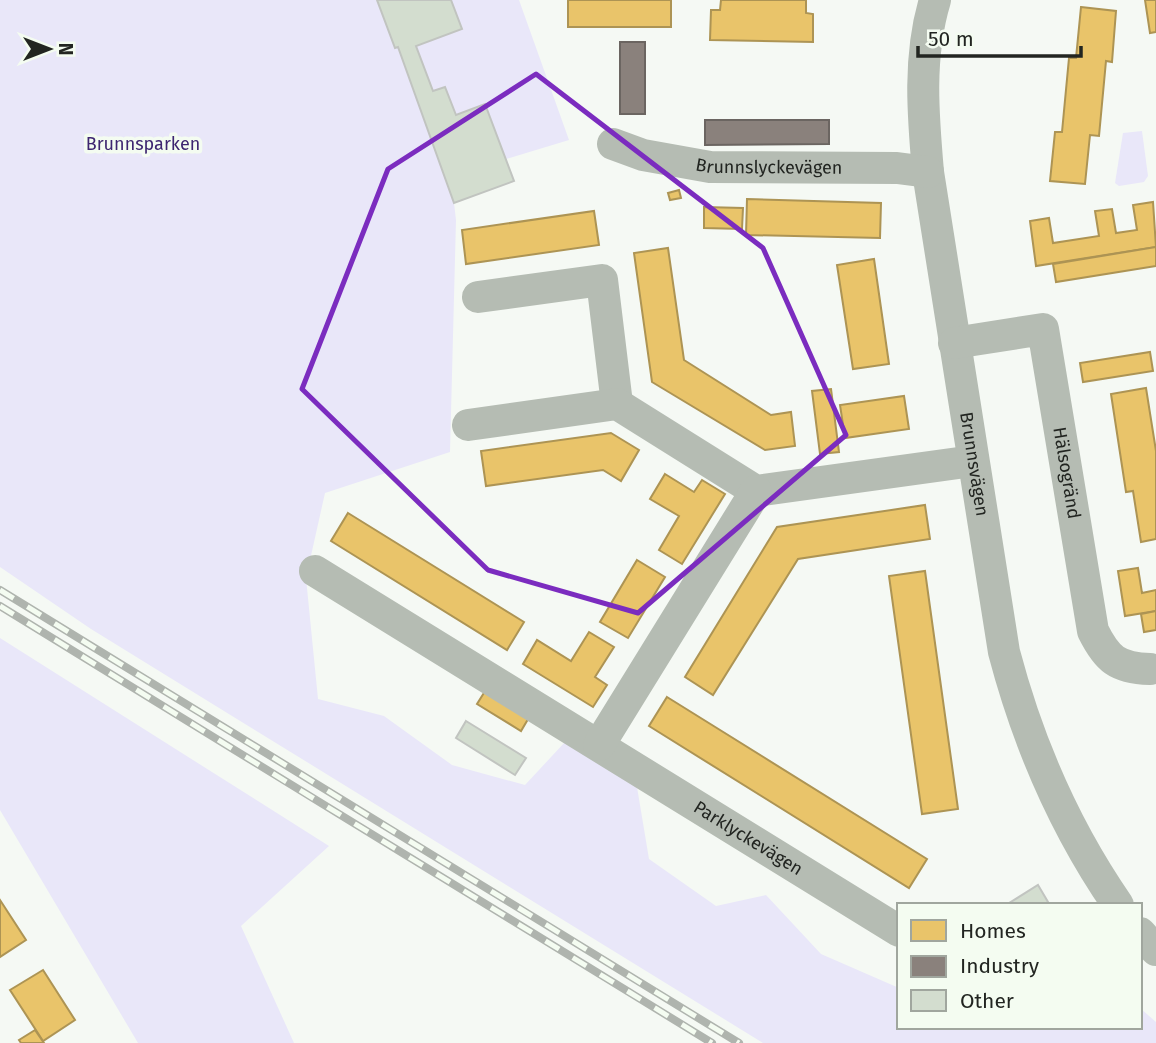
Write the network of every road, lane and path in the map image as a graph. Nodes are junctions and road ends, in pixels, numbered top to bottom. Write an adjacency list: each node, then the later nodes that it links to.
1 (934, 0): 3 (street, Brunnsvägen)
2 (613, 144): 3 (street, Brunnslyckevägen)
3 (928, 172): 5 (street, Brunnsvägen)
4 (478, 297): 6 (street)
5 (954, 343): 8 (street, Brunnsvägen); 11 (street, Hälsogränd)
6 (617, 404): 7 (street); 9 (street)
7 (468, 425)
8 (973, 461): 9 (street); 13 (street, Brunnsvägen)
9 (756, 491): 12 (street)
10 (315, 570): 12 (street, Parklyckevägen)
11 (1150, 669)
12 (599, 745): 14 (street, Parklyckevägen)
13 (1117, 903)
14 (897, 930)
15 (1142, 935): 16 (street)
16 (1156, 950)

